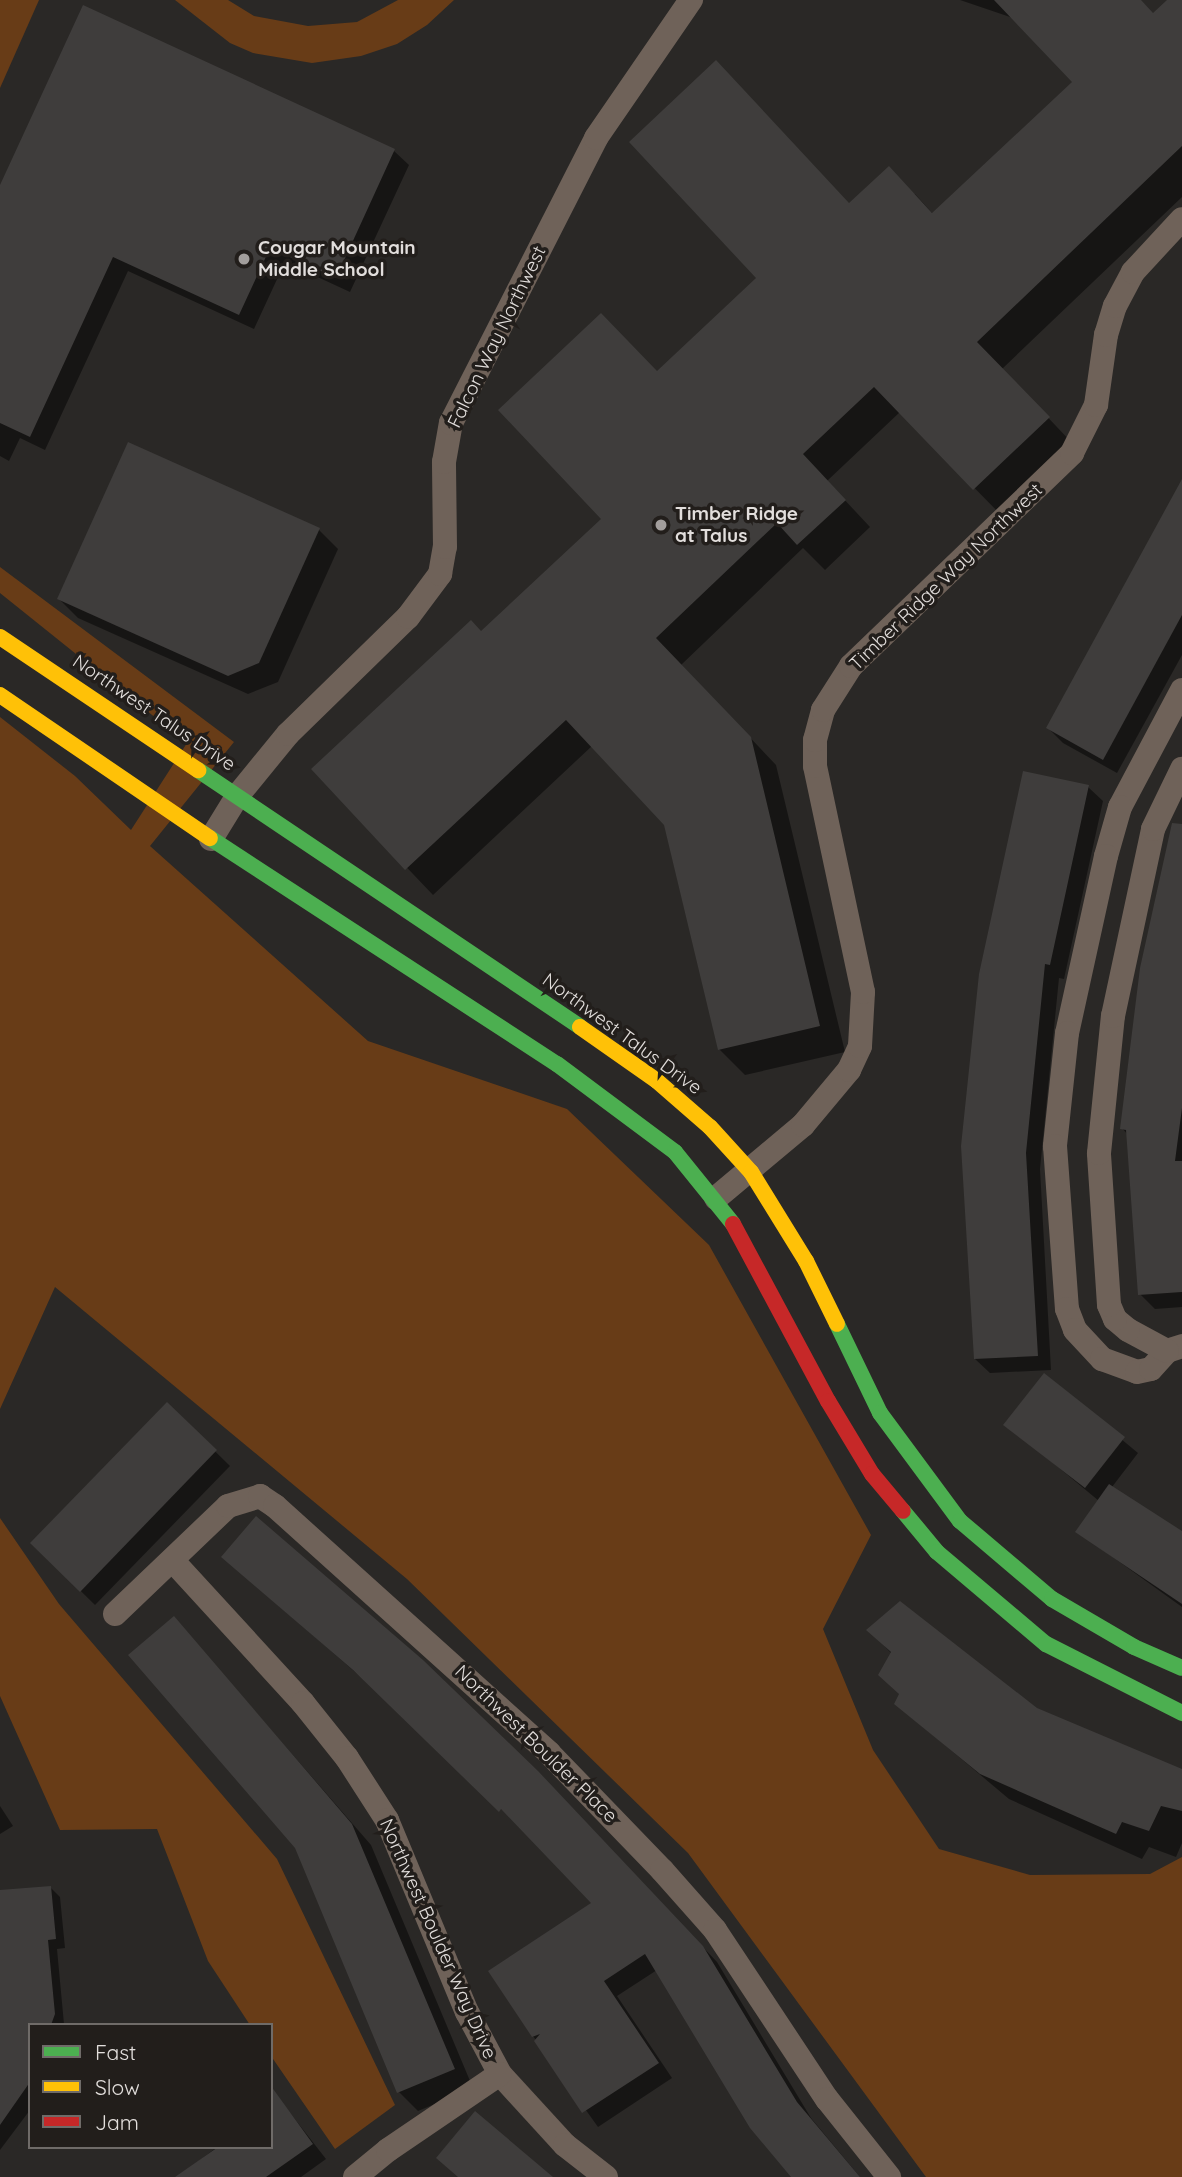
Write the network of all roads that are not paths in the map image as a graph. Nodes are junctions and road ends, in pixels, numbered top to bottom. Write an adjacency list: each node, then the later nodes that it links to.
1 (691, 0): 7 (street, Falcon Way Northwest)
2 (1182, 219): 9 (street, Timber Ridge Way Northwest)
3 (0, 637): 7 (street, Northwest Talus Drive)
4 (1182, 690): 11 (street)
5 (0, 695): 8 (street)
6 (1182, 769): 11 (street)
7 (238, 795): 8 (street, Falcon Way Northwest); 9 (street, Northwest Talus Drive)
8 (211, 839): 10 (street)
9 (751, 1171): 10 (street, Timber Ridge Way Northwest); 14 (street, Northwest Talus Drive)
10 (716, 1198): 15 (street)
11 (1175, 1349)
12 (173, 1561): 13 (street, Northwest Boulder Place); 16 (street, Northwest Boulder Way Drive); 19 (street, Northwest Boulder Place)
13 (115, 1614)
14 (1182, 1668)
15 (1182, 1713)
16 (500, 2074): 17 (street); 18 (street, Northwest Boulder Way Drive)
17 (355, 2177)
18 (607, 2177)
19 (889, 2177)

